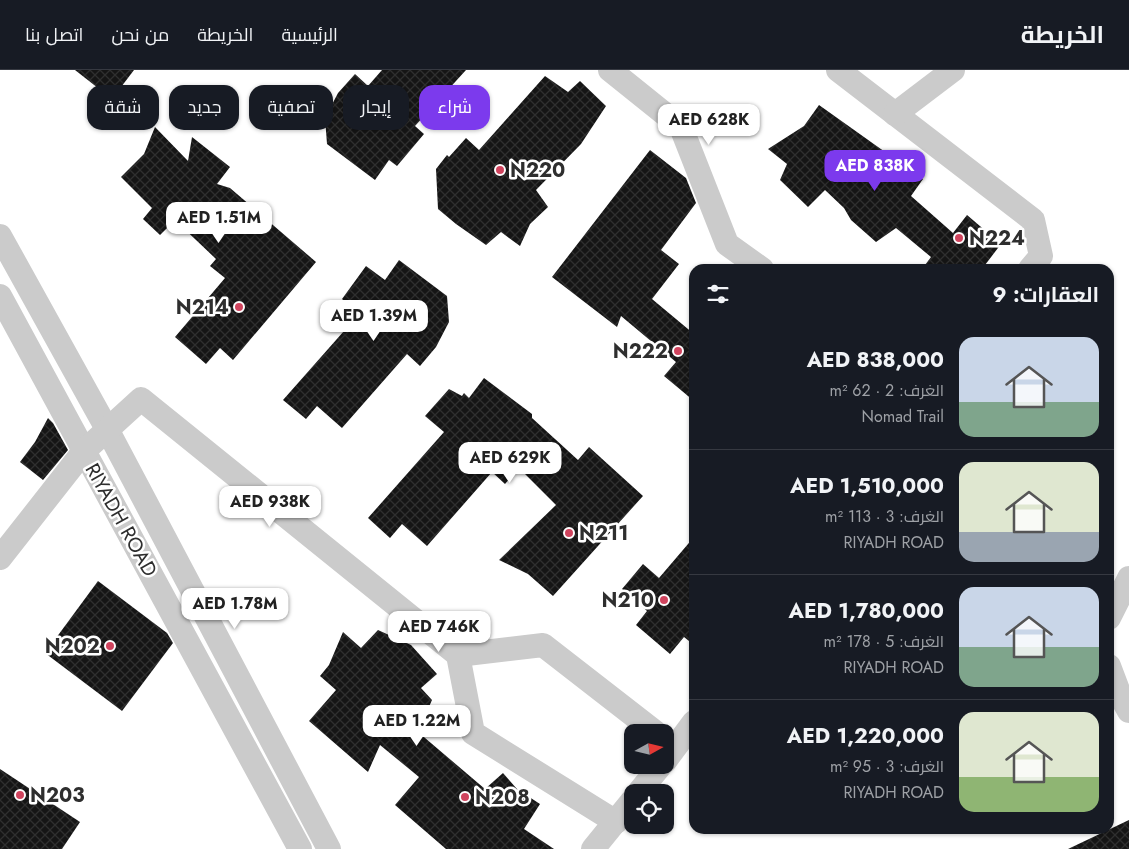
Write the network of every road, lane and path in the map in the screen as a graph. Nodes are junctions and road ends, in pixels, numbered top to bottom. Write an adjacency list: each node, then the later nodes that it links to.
1 (610, 70): 6 (street)
2 (838, 70): 4 (street)
3 (953, 70): 4 (street)
4 (895, 114): 7 (street)
5 (0, 236): 9 (street, RIYADH ROAD)
6 (755, 264)
7 (1034, 264)
8 (0, 296): 10 (street, RIYADH ROAD)
9 (107, 429): 10 (street); 14 (street); 23 (street, RIYADH ROAD)
10 (84, 451): 11 (street); 22 (street, RIYADH ROAD)
11 (0, 558)
12 (1129, 578): 13 (street)
13 (1114, 608)
14 (458, 654): 17 (street); 21 (street)
15 (1114, 679): 16 (street)
16 (1129, 711)
17 (645, 724)
18 (689, 728): 19 (street)
19 (674, 745)
20 (624, 812): 21 (street)
21 (616, 822): 24 (street)
22 (300, 849)
23 (329, 849)
24 (593, 849)

